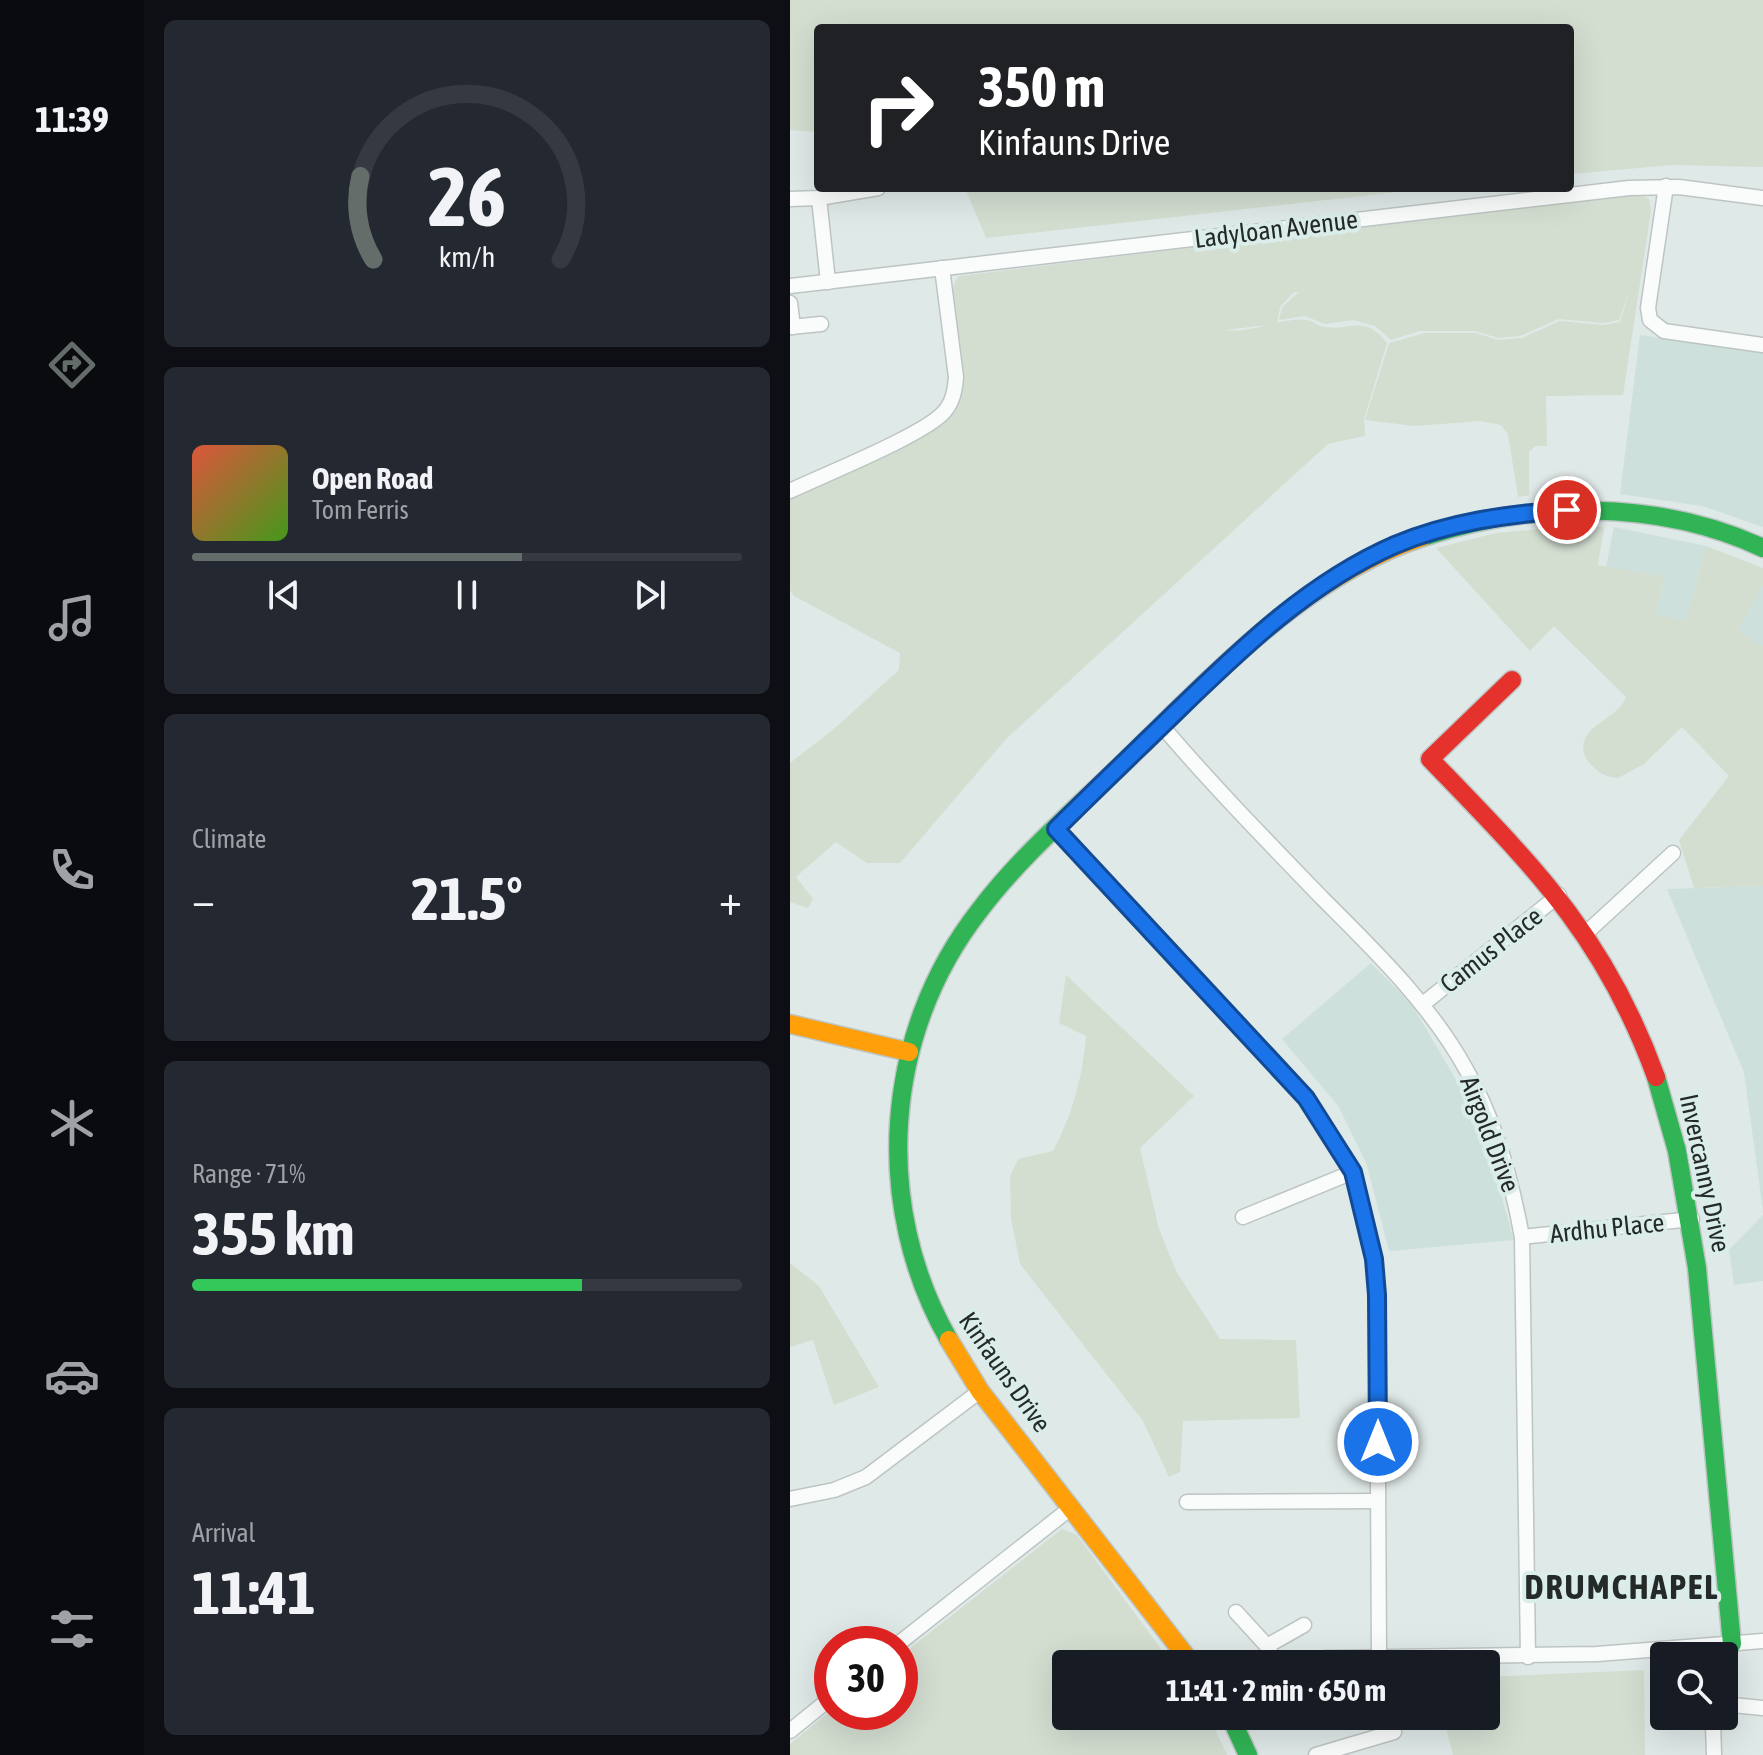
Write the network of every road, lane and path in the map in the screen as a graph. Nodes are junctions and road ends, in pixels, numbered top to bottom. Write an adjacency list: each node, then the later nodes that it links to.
1 (1666, 186): 4 (street, Ladyloan Avenue); 6 (street, Ladyloan Avenue); 12 (street)
2 (854, 192): 3 (street)
3 (819, 198): 5 (street); 7 (street)
4 (1763, 198)
5 (790, 199)
6 (942, 268): 7 (street, Ladyloan Avenue); 13 (street)
7 (828, 282): 8 (street, Ladyloan Avenue)
8 (790, 286)
9 (790, 303): 11 (street)
10 (821, 324): 11 (street)
11 (792, 327)
12 (1763, 345)
13 (790, 491)
14 (1763, 548): 16 (street, Kinfauns Drive)
15 (1512, 680): 19 (street, Invercanny Drive)
16 (1162, 726): 17 (street, Kinfauns Drive); 21 (street, Airgold Drive)
17 (1056, 829): 23 (street, Kinfauns Drive); 24 (street)
18 (1673, 853): 20 (street)
19 (1559, 895): 20 (street, Invercanny Drive); 21 (street, Camus Place)
20 (1586, 933): 26 (street, Invercanny Drive)
21 (1423, 1004): 27 (street, Airgold Drive)
22 (790, 1024): 23 (street)
23 (909, 1052): 28 (street, Kinfauns Drive)
24 (1353, 1172): 25 (street); 30 (street)
25 (1243, 1217)
26 (1692, 1219): 27 (street, Ardhu Place); 37 (street, Invercanny Drive)
27 (1522, 1237): 45 (street, Airgold Drive)
28 (980, 1391): 29 (street); 32 (street, Kinfauns Drive)
29 (790, 1499)
30 (1378, 1501): 31 (street); 42 (street)
31 (1187, 1502)
32 (1072, 1507): 35 (street); 40 (street, Kinfauns Drive)
33 (1236, 1612): 39 (street)
34 (1304, 1625): 39 (street)
35 (918, 1628)
36 (1763, 1641): 38 (street)
37 (1732, 1642)
38 (1738, 1643)
39 (1267, 1646): 41 (street)
40 (1181, 1650)
41 (1269, 1650)
42 (1379, 1650)
43 (1650, 1653): 45 (street)
44 (1500, 1657): 45 (street)
45 (1528, 1657)
46 (1738, 1707): 47 (street)
47 (1763, 1708)
48 (814, 1712): 51 (street)
49 (1236, 1730): 53 (street)
50 (1713, 1730): 55 (street)
51 (790, 1731)
52 (1394, 1732): 54 (street)
53 (1248, 1755)
54 (1316, 1755)
55 (1714, 1755)

